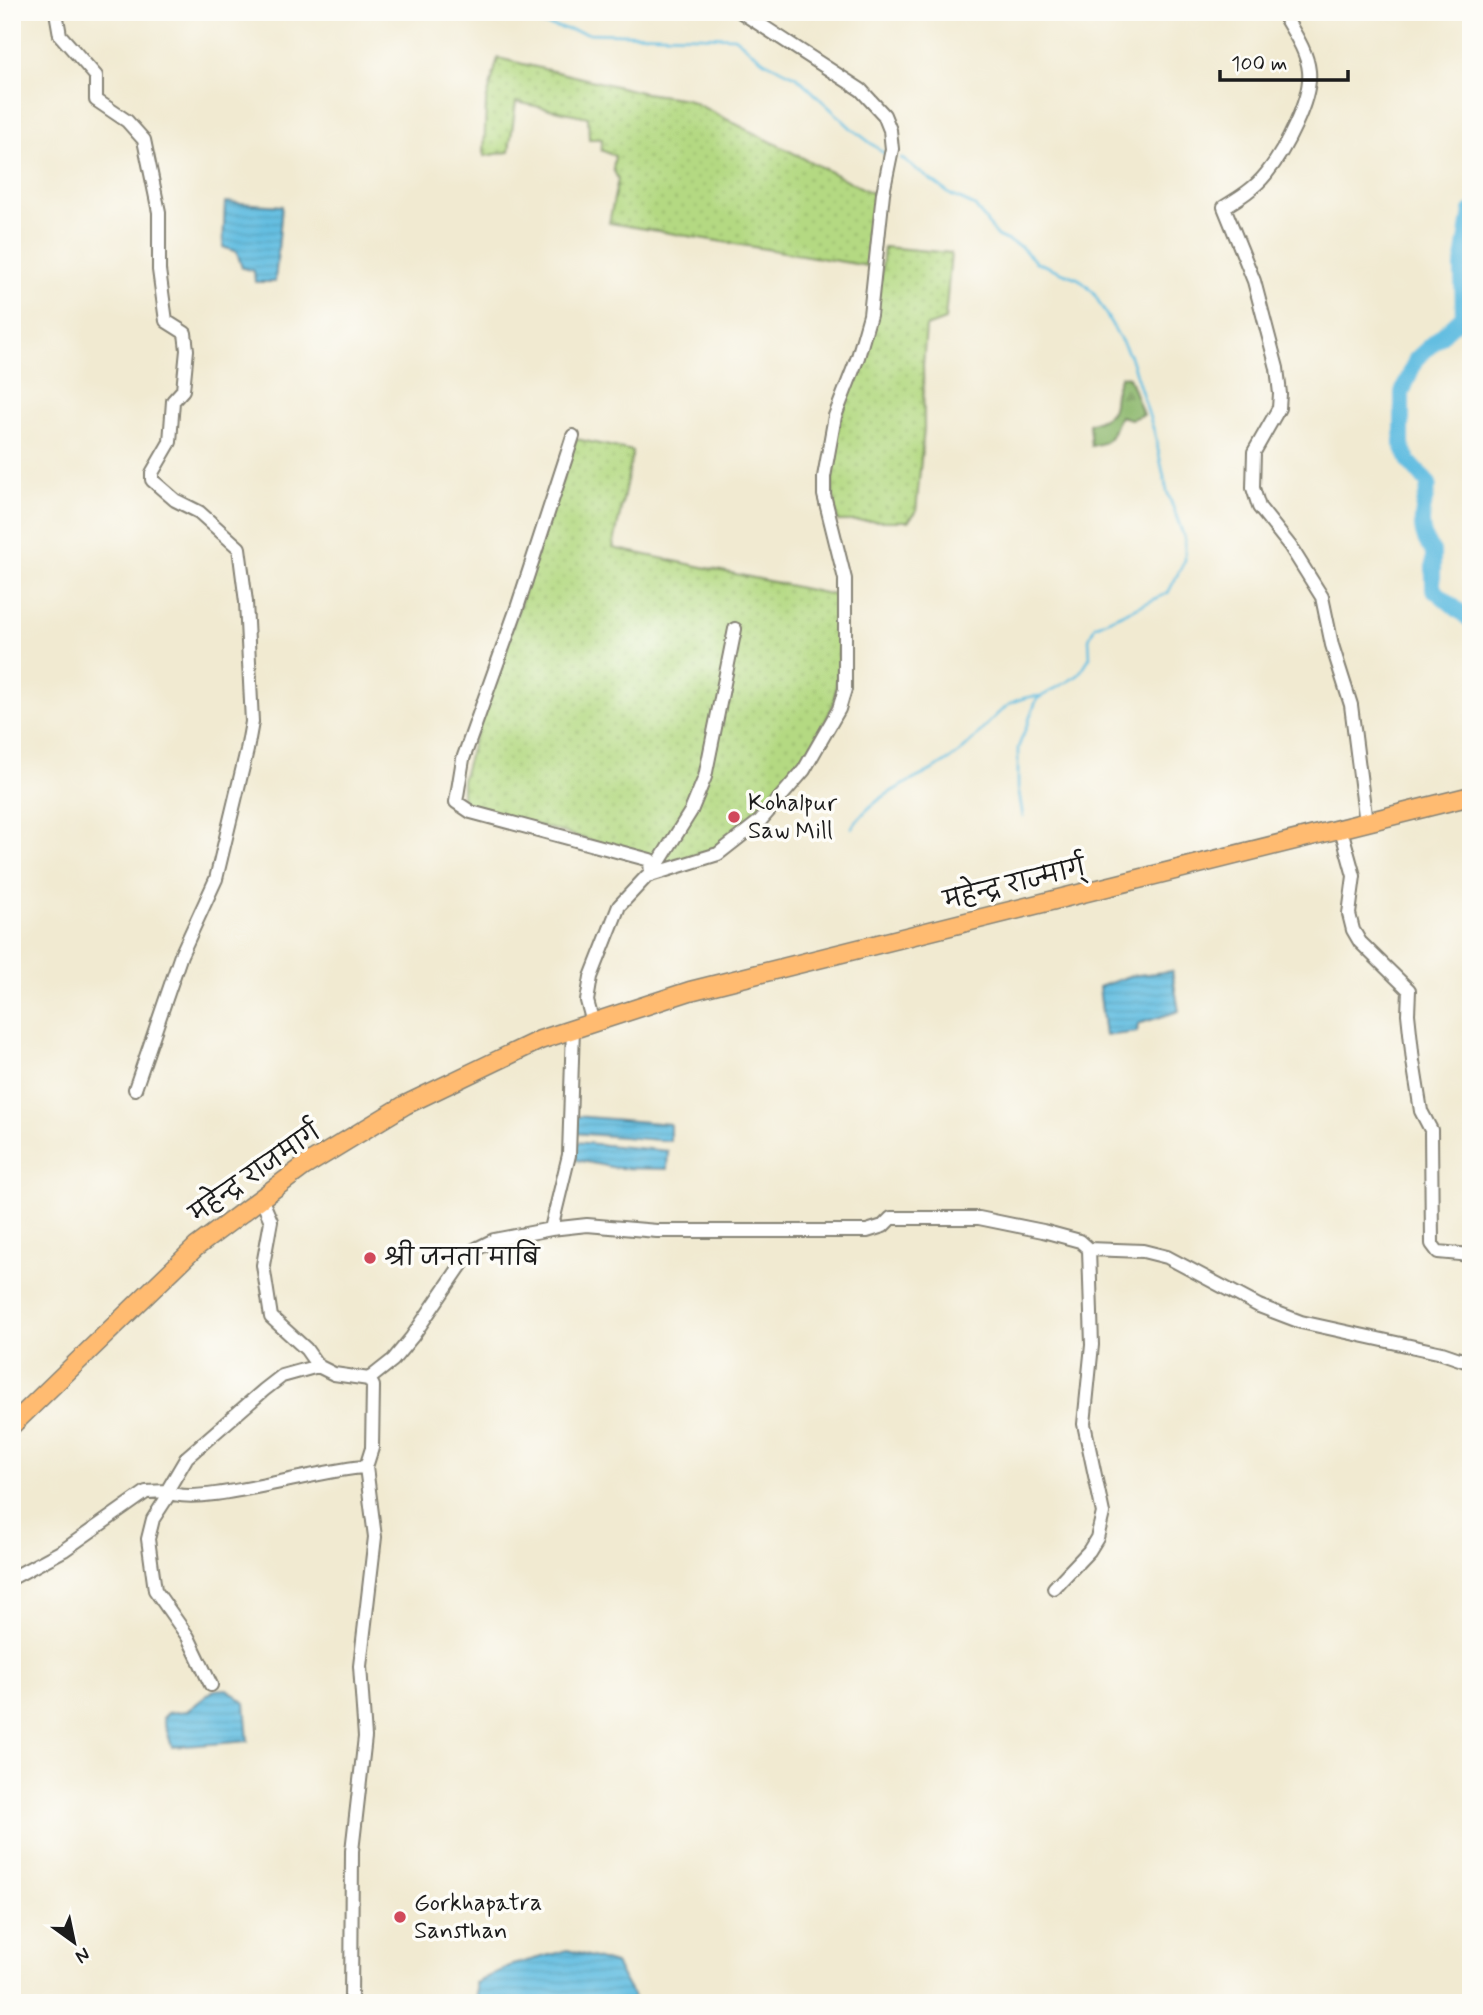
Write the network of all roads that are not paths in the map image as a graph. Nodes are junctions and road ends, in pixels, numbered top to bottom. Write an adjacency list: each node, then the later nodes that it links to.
1 (55, 12): 12 (street)
2 (741, 12): 9 (street)
3 (1282, 12): 7 (street)
4 (573, 436): 9 (street)
5 (735, 629): 9 (street)
6 (1471, 796): 7 (highway, महेन्द्र राज्मार्ग्)
7 (1366, 822): 8 (highway, महेन्द्र राज्मार्ग्)
8 (1341, 829): 10 (highway, महेन्द्र राज्मार्ग्); 16 (street)
9 (651, 875): 10 (street)
10 (593, 1023): 11 (highway, महेन्द्र राज्मार्ग्)
11 (573, 1028): 13 (highway, महेन्द्र राजमार्ग); 14 (street)
12 (135, 1089)
13 (261, 1198): 18 (street); 20 (highway, महेन्द्र राजमार्ग)
14 (551, 1229): 15 (street); 19 (street)
15 (1089, 1249): 17 (street); 24 (street)
16 (1471, 1255)
17 (1471, 1363)
18 (318, 1366): 19 (street); 22 (street)
19 (369, 1379): 21 (street)
20 (12, 1425)
21 (366, 1467): 22 (street); 26 (street)
22 (167, 1491): 23 (street); 25 (street)
23 (12, 1578)
24 (1054, 1588)
25 (211, 1685)
26 (351, 2003)

